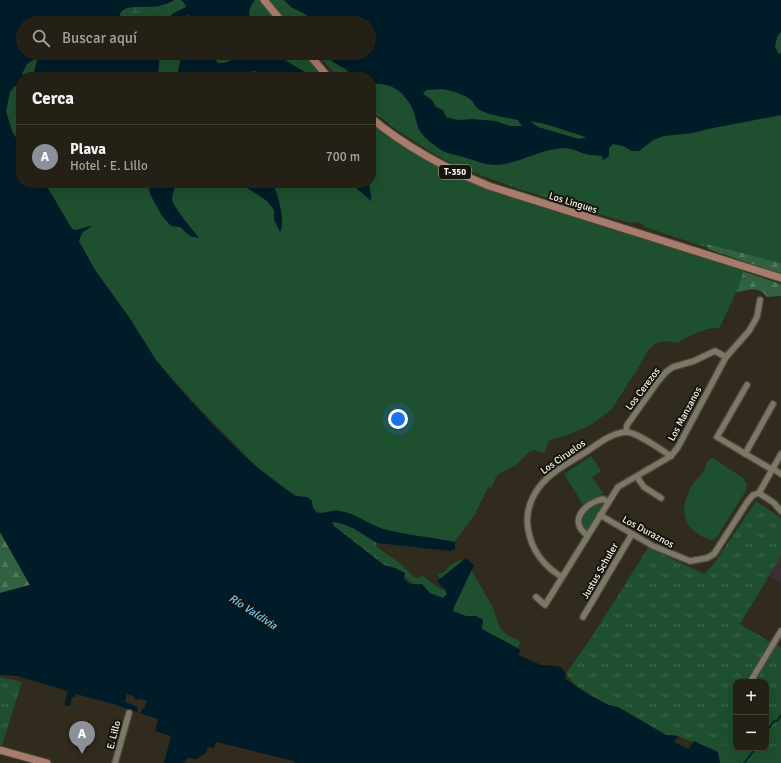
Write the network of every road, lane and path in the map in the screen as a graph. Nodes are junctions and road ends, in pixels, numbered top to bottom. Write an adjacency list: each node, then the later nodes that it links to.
1 (264, 0): 2 (main road)
2 (277, 16)
3 (314, 60): 4 (main road)
4 (324, 72)
5 (376, 121): 6 (main road, Los Lingues / T-350)
6 (781, 278)
7 (760, 300): 8 (street, Los Manzanos)
8 (726, 356): 11 (street, Los Cerezos); 14 (street, Los Manzanos)
9 (748, 385): 12 (street)
10 (773, 404): 12 (street)
11 (626, 432): 14 (street); 25 (street, Los Ciruelos)
12 (745, 454): 15 (street)
13 (781, 454): 15 (street)
14 (671, 456): 17 (street, Los Manzanos)
15 (772, 469): 16 (street); 18 (street)
16 (781, 474)
17 (637, 477): 19 (street); 20 (street, Los Manzanos)
18 (759, 493): 21 (street); 23 (street, Los Duraznos)
19 (661, 498)
20 (608, 502): 22 (street, Los Manzanos); 24 (street)
21 (781, 511)
22 (600, 515): 23 (street, Los Duraznos); 24 (street, Los Manzanos)
23 (632, 534): 27 (street, Justus Schuler)
24 (587, 535): 25 (street, Los Manzanos)
25 (562, 577): 26 (street, Los Manzanos)
26 (536, 597)
27 (583, 617)
28 (781, 631): 29 (street)
29 (752, 679)
30 (129, 713): 33 (street, E. Lillo)
31 (0, 750): 32 (main road)
32 (46, 763)
33 (115, 763)

